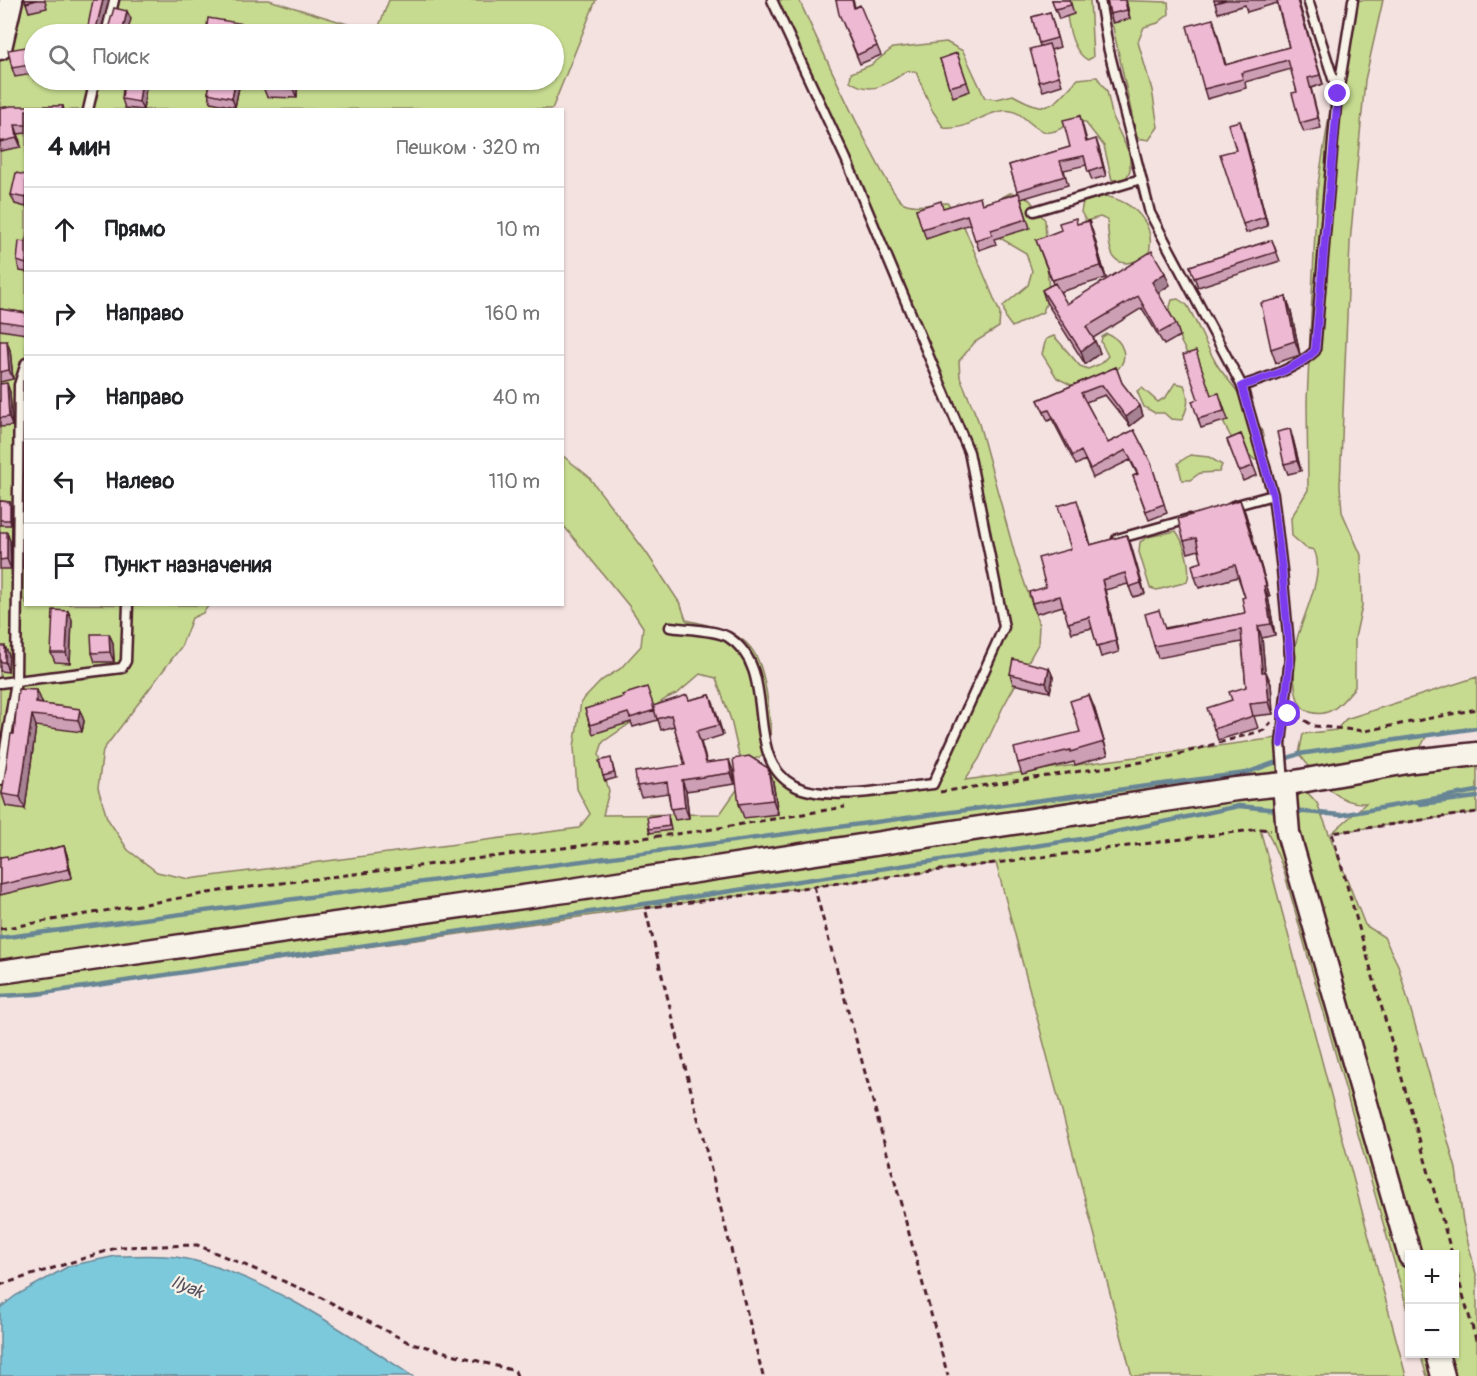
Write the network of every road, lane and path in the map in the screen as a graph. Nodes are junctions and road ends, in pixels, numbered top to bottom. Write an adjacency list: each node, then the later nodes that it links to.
1 (11, 0): 8 (street)
2 (114, 0): 7 (lane)
3 (772, 0): 22 (lane)
4 (1100, 0): 12 (lane)
5 (1308, 0): 10 (lane)
6 (1353, 0): 10 (lane)
7 (108, 24)
8 (0, 48)
9 (93, 90): 11 (lane)
10 (1338, 94): 16 (lane)
11 (88, 108)
12 (1141, 179): 13 (lane); 16 (lane)
13 (1034, 211)
14 (22, 384): 15 (lane); 23 (lane)
15 (10, 386)
16 (1242, 386): 17 (lane)
17 (1273, 495): 18 (lane); 26 (lane)
18 (1229, 507)
19 (1196, 517): 20 (lane)
20 (1108, 541)
21 (128, 606): 23 (lane)
22 (670, 627)
23 (16, 681): 24 (lane); 28 (lane)
24 (0, 683)
25 (1477, 709): 26 (path)
26 (1288, 714): 29 (path); 30 (lane)
27 (1477, 754): 30 (street)
28 (0, 780)
29 (938, 792)
30 (1285, 801): 33 (path); 35 (street); 36 (street)
31 (856, 805): 34 (path)
32 (1477, 812): 37 (path)
33 (814, 886): 43 (path); 44 (path)
34 (0, 929)
35 (0, 972)
36 (1408, 1250)
37 (1451, 1250)
38 (1459, 1278): 40 (path)
39 (0, 1285): 42 (path)
40 (1477, 1343)
41 (1438, 1358): 45 (street)
42 (517, 1376)
43 (763, 1376)
44 (948, 1376)
45 (1443, 1376)

